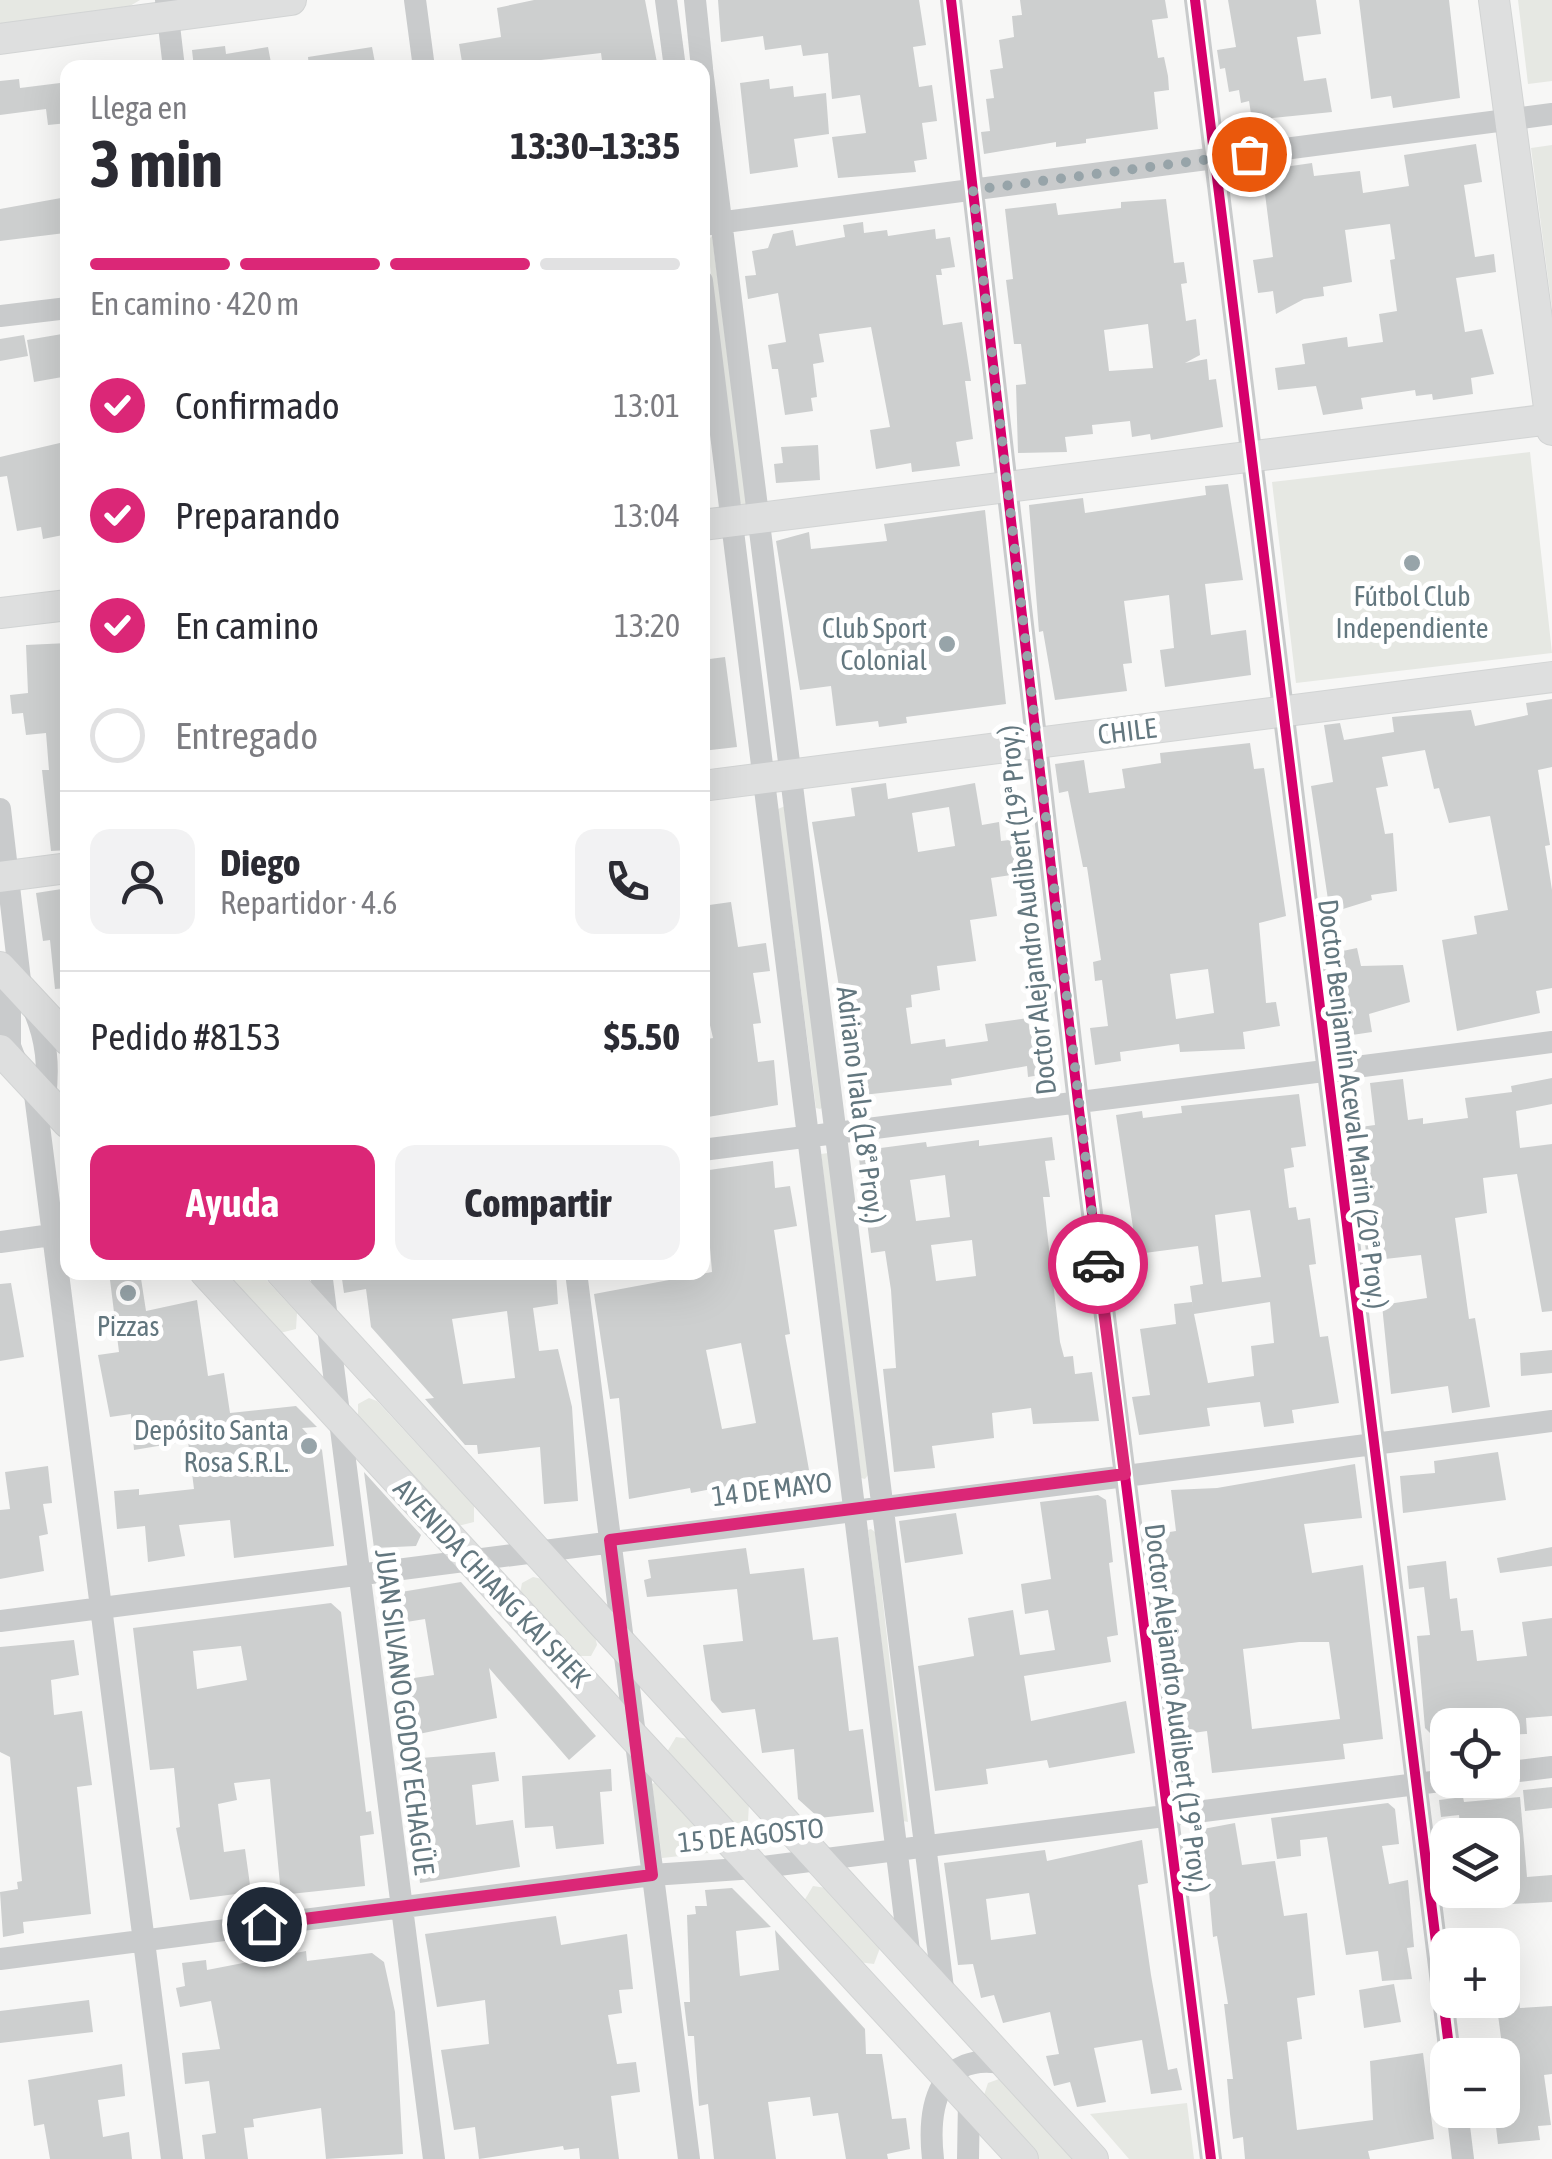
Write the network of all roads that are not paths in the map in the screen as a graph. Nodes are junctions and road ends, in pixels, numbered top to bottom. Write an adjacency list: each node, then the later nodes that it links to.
1 (291, 0): 8 (street)
2 (416, 0): 11 (street)
3 (666, 0): 12 (street)
4 (695, 0): 13 (street, Adriano Irala (18ª Proy.))
5 (951, 0): 17 (street, Doctor Alejandro Audibert (19ª Proy.))
6 (1195, 0): 16 (street, Doctor Benjamín Aceval Marin (20ª Proy.))
7 (1494, 0): 15 (street)
8 (167, 8): 9 (street); 10 (street)
9 (0, 39)
10 (173, 60)
11 (423, 60)
12 (674, 60)
13 (701, 60)
14 (1552, 114): 15 (street)
15 (1508, 120): 16 (street); 22 (street)
16 (1212, 158): 17 (street); 24 (street, Doctor Benjamín Aceval Marin (20ª Proy.))
17 (973, 190): 18 (street); 25 (street, Doctor Alejandro Audibert (19ª Proy.))
18 (711, 224): 26 (street, Adriano Irala (18ª Proy.))
19 (60, 309): 20 (street)
20 (0, 316)
21 (710, 347): 26 (street, Adriano Irala (18ª Proy.))
22 (1551, 419): 23 (street); 24 (street)
23 (1552, 430)
24 (1249, 457): 25 (street); 30 (street, Doctor Benjamín Aceval Marin (20ª Proy.))
25 (1009, 487): 26 (street); 31 (street, Doctor Alejandro Audibert (19ª Proy.))
26 (731, 522): 32 (street, Adriano Irala (18ª Proy.))
27 (60, 606): 28 (street)
28 (0, 613)
29 (1552, 677): 30 (street, CHILE)
30 (1281, 712): 31 (street, CHILE); 41 (street, Doctor Benjamín Aceval Marin (20ª Proy.))
31 (1040, 742): 32 (street, CHILE); 43 (street, Doctor Alejandro Audibert (19ª Proy.))
32 (776, 776): 33 (street, CHILE); 45 (street, Adriano Irala (18ª Proy.)); 46 (street, Adriano Irala (18ª Proy.))
33 (710, 785)
34 (0, 809): 36 (street)
35 (60, 869): 36 (street)
36 (4, 876): 37 (street)
37 (15, 983): 38 (street); 42 (street); 42 (street)
38 (60, 1031)
39 (1552, 1042): 41 (street)
40 (0, 1050): 42 (street)
41 (1326, 1070): 43 (street); 58 (street, Doctor Benjamín Aceval Marin (20ª Proy.))
42 (33, 1087): 44 (street); 48 (street)
43 (1078, 1102): 45 (street); 59 (street, Doctor Alejandro Audibert (19ª Proy.))
44 (60, 1116)
45 (834, 1132): 46 (street); 60 (street, Adriano Irala (18ª Proy.))
46 (808, 1136): 47 (street); 61 (street, Adriano Irala (18ª Proy.))
47 (710, 1149)
48 (60, 1234): 49 (street)
49 (0, 1242)
50 (65, 1280): 66 (street)
51 (212, 1280): 56 (street, AVENIDA CHIANG KAI SHEK)
52 (288, 1280): 55 (street, AVENIDA CHIANG KAI SHEK)
53 (322, 1280): 55 (street, JUAN SILVANO GODOY ECHAGÜE)
54 (577, 1280): 62 (street)
55 (328, 1324): 56 (street, JUAN SILVANO GODOY ECHAGÜE); 63 (street, AVENIDA CHIANG KAI SHEK)
56 (336, 1414): 64 (street, AVENIDA CHIANG KAI SHEK); 65 (street, JUAN SILVANO GODOY ECHAGÜE)
57 (1552, 1421): 58 (street, 14 DE MAYO)
58 (1373, 1443): 59 (street, 14 DE MAYO); 73 (street, Doctor Benjamín Aceval Marin (20ª Proy.))
59 (1125, 1474): 60 (street, 14 DE MAYO); 74 (street, Doctor Alejandro Audibert (19ª Proy.))
60 (881, 1505): 61 (street, 14 DE MAYO); 75 (street, Adriano Irala (18ª Proy.))
61 (854, 1509): 62 (street, 14 DE MAYO); 76 (street, Adriano Irala (18ª Proy.))
62 (610, 1540): 63 (street, 14 DE MAYO); 68 (street)
63 (535, 1550): 64 (street, 14 DE MAYO); 68 (street, AVENIDA CHIANG KAI SHEK)
64 (468, 1557): 65 (street, 14 DE MAYO); 69 (street, AVENIDA CHIANG KAI SHEK)
65 (357, 1572): 66 (street, 14 DE MAYO); 80 (street, JUAN SILVANO GODOY ECHAGÜE)
66 (101, 1607): 67 (street, 14 DE MAYO); 81 (street)
67 (0, 1621)
68 (625, 1648): 69 (street); 77 (street, AVENIDA CHIANG KAI SHEK)
69 (636, 1740): 78 (street, AVENIDA CHIANG KAI SHEK); 79 (street)
70 (1552, 1767): 71 (street)
71 (1520, 1771)
72 (1430, 1782): 73 (street, 15 DE AGOSTO)
73 (1416, 1784): 74 (street, 15 DE AGOSTO); 85 (street, Doctor Benjamín Aceval Marin (20ª Proy.))
74 (1168, 1815): 75 (street, 15 DE AGOSTO); 96 (street, Doctor Alejandro Audibert (19ª Proy.))
75 (923, 1846): 76 (street, 15 DE AGOSTO); 84 (street, Adriano Irala (18ª Proy.))
76 (896, 1849): 77 (street, 15 DE AGOSTO); 82 (street, Adriano Irala (18ª Proy.))
77 (818, 1858): 78 (street, 15 DE AGOSTO); 82 (street, AVENIDA CHIANG KAI SHEK)
78 (755, 1868): 79 (street, 15 DE AGOSTO); 87 (street, AVENIDA CHIANG KAI SHEK)
79 (652, 1875): 80 (street, 15 DE AGOSTO); 91 (street)
80 (400, 1908): 81 (street, 15 DE AGOSTO); 90 (street, JUAN SILVANO GODOY ECHAGÜE)
81 (144, 1940): 83 (street, 15 DE AGOSTO); 89 (street)
82 (910, 1958): 84 (street, AVENIDA CHIANG KAI SHEK)
83 (0, 1959)
84 (944, 1996): 86 (street, AVENIDA CHIANG KAI SHEK)
85 (1448, 2038)
86 (1006, 2064): 87 (street); 95 (street, AVENIDA CHIANG KAI SHEK)
87 (959, 2089): 92 (street); 93 (street); 94 (street, AVENIDA CHIANG KAI SHEK)
88 (1459, 2128): 97 (street)
89 (172, 2159)
90 (434, 2159)
91 (689, 2159)
92 (934, 2159)
93 (968, 2159)
94 (1023, 2159)
95 (1093, 2159)
96 (1211, 2159)
97 (1463, 2159)

